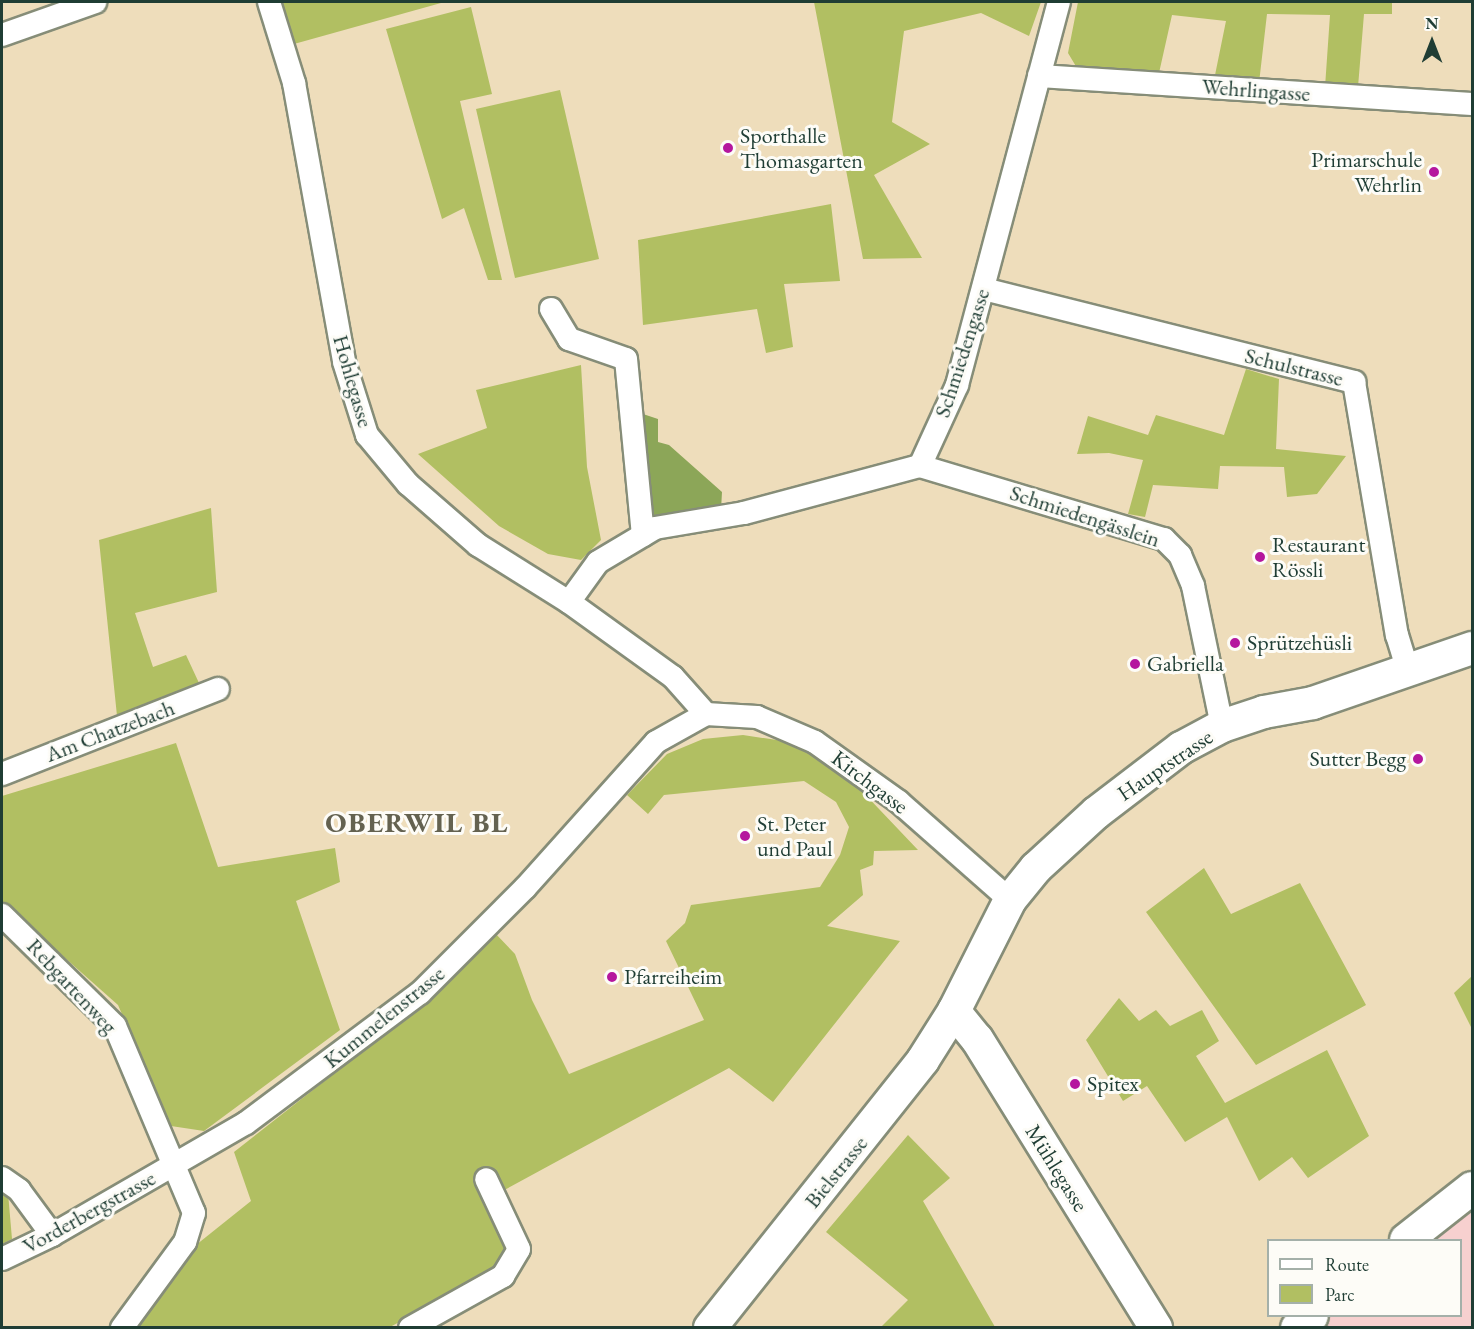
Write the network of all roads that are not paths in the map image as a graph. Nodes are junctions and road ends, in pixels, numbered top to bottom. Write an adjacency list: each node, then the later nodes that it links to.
1 (95, 2): 4 (street)
2 (269, 2): 11 (street, Hohlegasse)
3 (1059, 2): 5 (street, Schmiedengasse)
4 (2, 35)
5 (1039, 76): 6 (street, Wehrlingasse); 7 (street, Schmiedengasse)
6 (1473, 104)
7 (984, 289): 9 (street, Schmiedengasse); 13 (street, Schulstrasse)
8 (551, 309): 10 (street)
9 (920, 466): 10 (street); 16 (street, Schmiedengässlein)
10 (643, 535): 11 (street)
11 (569, 602): 15 (street, Hohlegasse)
12 (1473, 648): 13 (main road, Hauptstrasse)
13 (1408, 671): 16 (main road, Hauptstrasse)
14 (218, 689): 17 (street, Am Chatzebach)
15 (706, 714): 18 (street, Kirchgasse); 21 (street, Kummelenstrasse)
16 (1222, 726): 18 (main road, Hauptstrasse)
17 (2, 774)
18 (1010, 900): 20 (main road, Hauptstrasse)
19 (2, 915): 21 (street, Rebgartenweg)
20 (954, 1011): 31 (main road, Bielstrasse); 32 (main road, Mühlegasse)
21 (176, 1164): 25 (street, Vorderbergstrasse); 29 (street)
22 (2, 1178): 25 (street)
23 (486, 1179): 30 (street)
24 (1473, 1188): 26 (main road)
25 (52, 1235): 27 (street, Vorderbergstrasse)
26 (1407, 1239)
27 (2, 1259)
28 (1311, 1317): 33 (main road)
29 (122, 1328)
30 (410, 1328)
31 (710, 1328)
32 (1156, 1328)
33 (1297, 1328)

